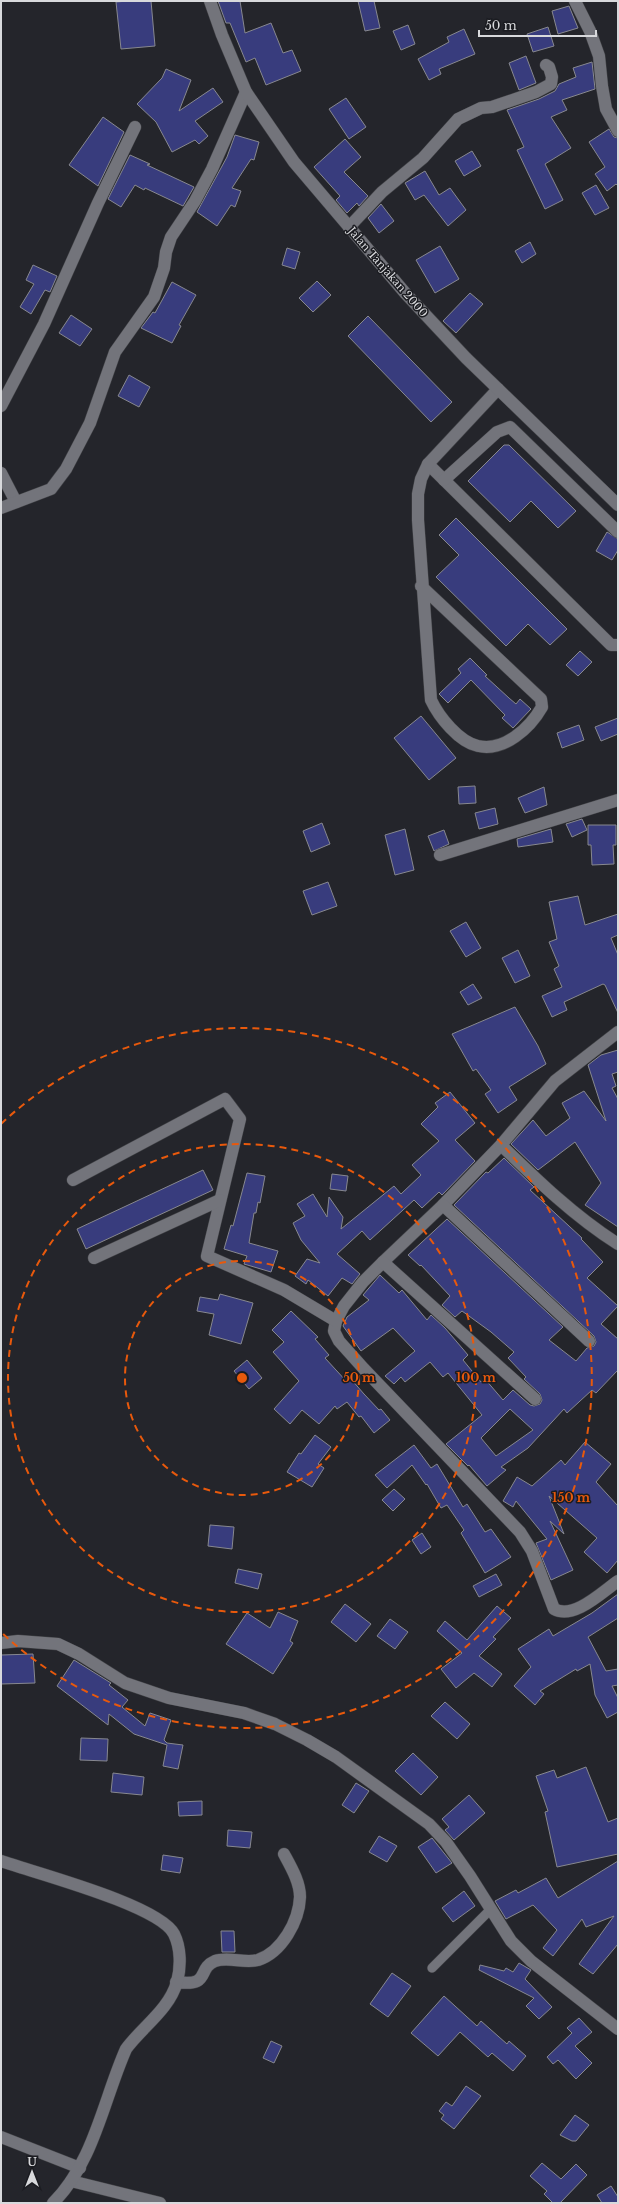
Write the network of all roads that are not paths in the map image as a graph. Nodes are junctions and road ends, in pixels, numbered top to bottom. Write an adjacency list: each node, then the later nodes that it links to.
1 (210, 1): 4 (street, Jalan Tanjakan 2000)
2 (575, 1): 6 (street)
3 (546, 65): 7 (street)
4 (246, 92): 7 (street, Jalan Tanjakan 2000); 13 (street)
5 (135, 126): 9 (street)
6 (618, 131)
7 (349, 227): 8 (street, Jalan Tanjakan 2000)
8 (498, 390): 10 (street); 14 (street, Jalan Tanjakan 2000)
9 (1, 406)
10 (428, 464): 12 (street); 17 (street)
11 (1, 473): 13 (street)
12 (444, 480): 16 (street); 18 (street)
13 (16, 502): 15 (street)
14 (618, 505)
15 (1, 508)
16 (618, 532)
17 (421, 586): 17 (street)
18 (618, 645)
19 (618, 800): 20 (street)
20 (440, 855)
21 (618, 1032): 22 (street)
22 (501, 1145): 25 (street); 26 (street)
23 (73, 1180): 24 (street)
24 (220, 1200): 27 (street); 29 (street)
25 (443, 1206): 28 (street); 30 (street)
26 (618, 1244)
27 (94, 1258)
28 (383, 1262): 29 (street); 31 (street)
29 (336, 1321): 32 (street)
30 (588, 1341)
31 (535, 1400)
32 (618, 1581)
33 (1, 1643): 36 (street)
34 (284, 1854): 38 (street)
35 (1, 1861): 38 (street)
36 (490, 1910): 37 (lane); 39 (street)
37 (432, 1968)
38 (176, 1982): 41 (street)
39 (618, 2029)
40 (1, 2137): 41 (street)
41 (80, 2168): 42 (street)
42 (71, 2181): 43 (street); 44 (street)
43 (156, 2202)
44 (53, 2203)

